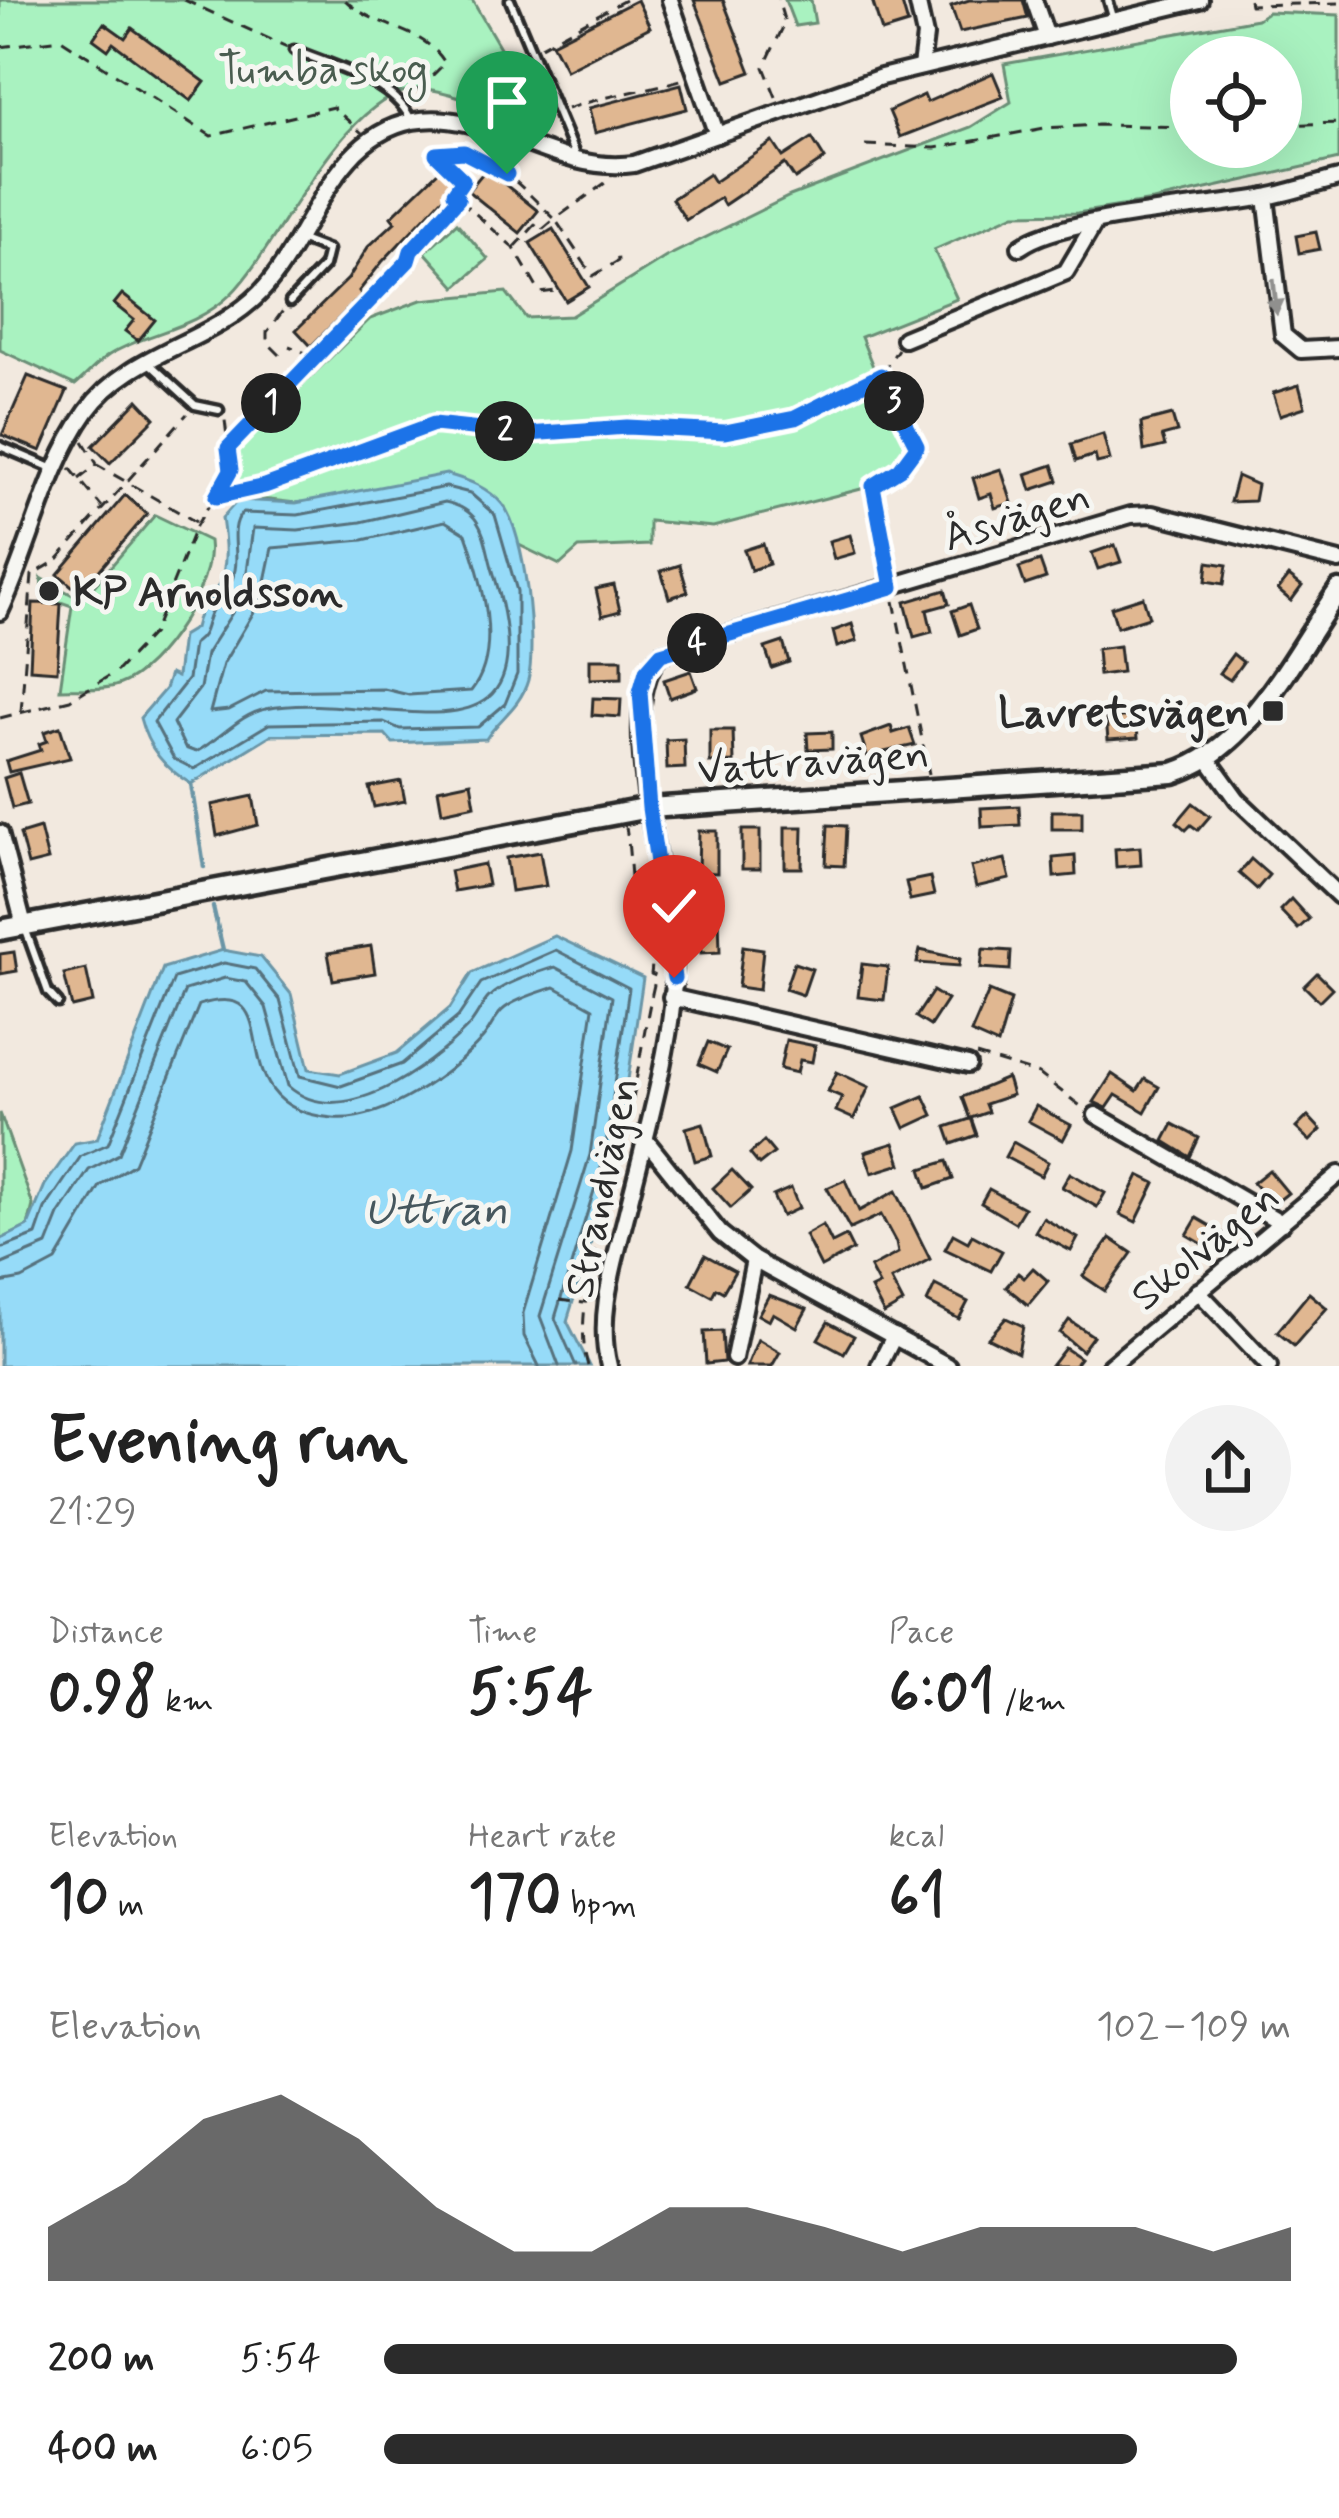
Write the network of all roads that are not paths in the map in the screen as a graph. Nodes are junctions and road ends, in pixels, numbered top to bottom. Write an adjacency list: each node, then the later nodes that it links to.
1 (510, 0): 13 (lane)
2 (670, 0): 12 (street)
3 (917, 0): 10 (street)
4 (1034, 0): 8 (street)
5 (1108, 0): 7 (lane)
6 (1200, 0): 7 (street)
7 (1114, 21): 8 (street)
8 (1047, 37): 10 (street)
9 (294, 50): 11 (lane)
10 (921, 67): 12 (street)
11 (411, 121): 13 (street); 17 (street)
12 (717, 135): 13 (street)
13 (578, 163)
14 (1339, 178): 15 (street)
15 (1266, 197): 16 (street); 21 (street, one-way to 21)
16 (1094, 226): 18 (street); 20 (street)
17 (299, 238): 19 (lane); 22 (street)
18 (1020, 248)
19 (290, 302)
20 (904, 339)
21 (1339, 348)
22 (147, 360): 23 (lane); 25 (street)
23 (222, 410)
24 (0, 446): 25 (lane)
25 (63, 469): 28 (street)
26 (1339, 561): 30 (street, Åsvägen)
27 (1339, 590): 29 (street)
28 (0, 612)
29 (1208, 759): 30 (street, Vattravägen); 32 (street)
30 (649, 808): 33 (street, Vattravägen); 35 (street, Strandvägen)
31 (0, 833): 33 (street)
32 (1339, 896)
33 (24, 925): 34 (street, Vattravägen); 36 (lane)
34 (0, 929)
35 (671, 997): 37 (street); 39 (street, Strandvägen)
36 (58, 1003)
37 (968, 1065)
38 (1096, 1115): 41 (street)
39 (645, 1139): 42 (street); 46 (street, Strandvägen)
40 (1339, 1174): 41 (street, Skolvägen)
41 (1282, 1223): 43 (street, Skolvägen)
42 (754, 1260): 44 (street); 45 (street)
43 (1198, 1292): 49 (street, Skolvägen); 50 (street)
44 (893, 1336): 47 (street); 48 (street)
45 (734, 1358)
46 (609, 1366)
47 (879, 1366)
48 (948, 1366)
49 (1110, 1366)
50 (1269, 1366)

